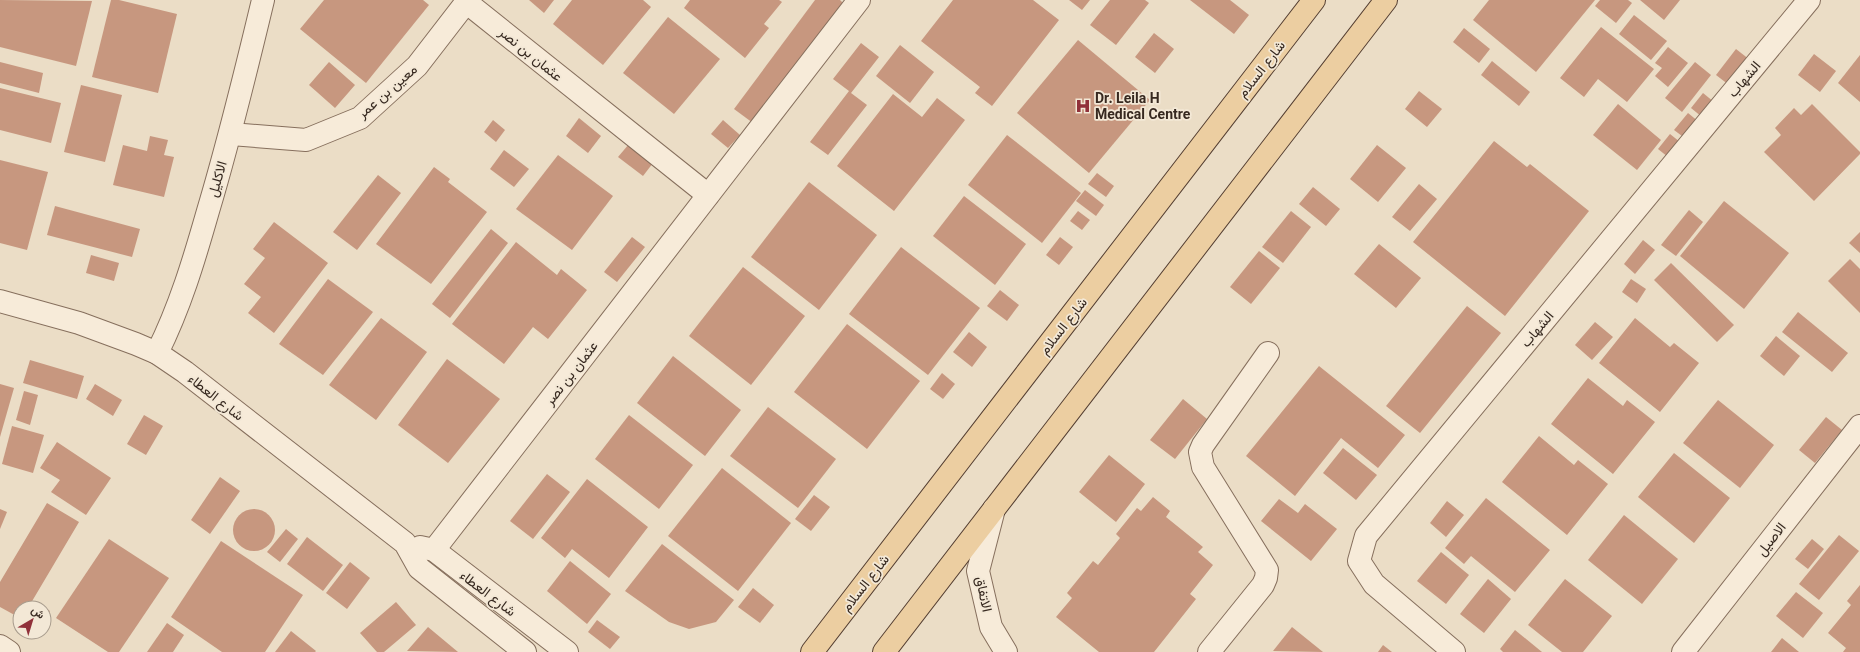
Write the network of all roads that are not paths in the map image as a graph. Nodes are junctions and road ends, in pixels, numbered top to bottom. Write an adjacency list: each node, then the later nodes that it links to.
1 (263, 0): 7 (street, الاكليل)
2 (859, 0): 8 (street, عثمان بن نصر)
3 (1314, 0): 20 (main road, شارع السلام)
4 (1386, 0): 13 (main road)
5 (1809, 0): 24 (street, الشهاب)
6 (467, 1): 7 (street, معين بن عمر); 8 (street, عثمان بن نصر)
7 (231, 134): 10 (street, الاكليل)
8 (708, 195): 15 (street, عثمان بن نصر)
9 (0, 301): 10 (street, شارع العطاء)
10 (157, 353): 14 (street, شارع العطاء)
11 (1268, 353): 23 (street)
12 (1860, 426): 25 (street, الاصيل)
13 (994, 509): 21 (main road); 22 (street, الاتفاق)
14 (405, 544): 15 (street, شارع العطاء); 18 (street, شارع العطاء)
15 (434, 550): 19 (street, شارع العطاء)
16 (0, 646): 17 (street)
17 (9, 652)
18 (525, 652)
19 (567, 652)
20 (812, 652)
21 (884, 652)
22 (1006, 652)
23 (1209, 652)
24 (1454, 652)
25 (1682, 652)

